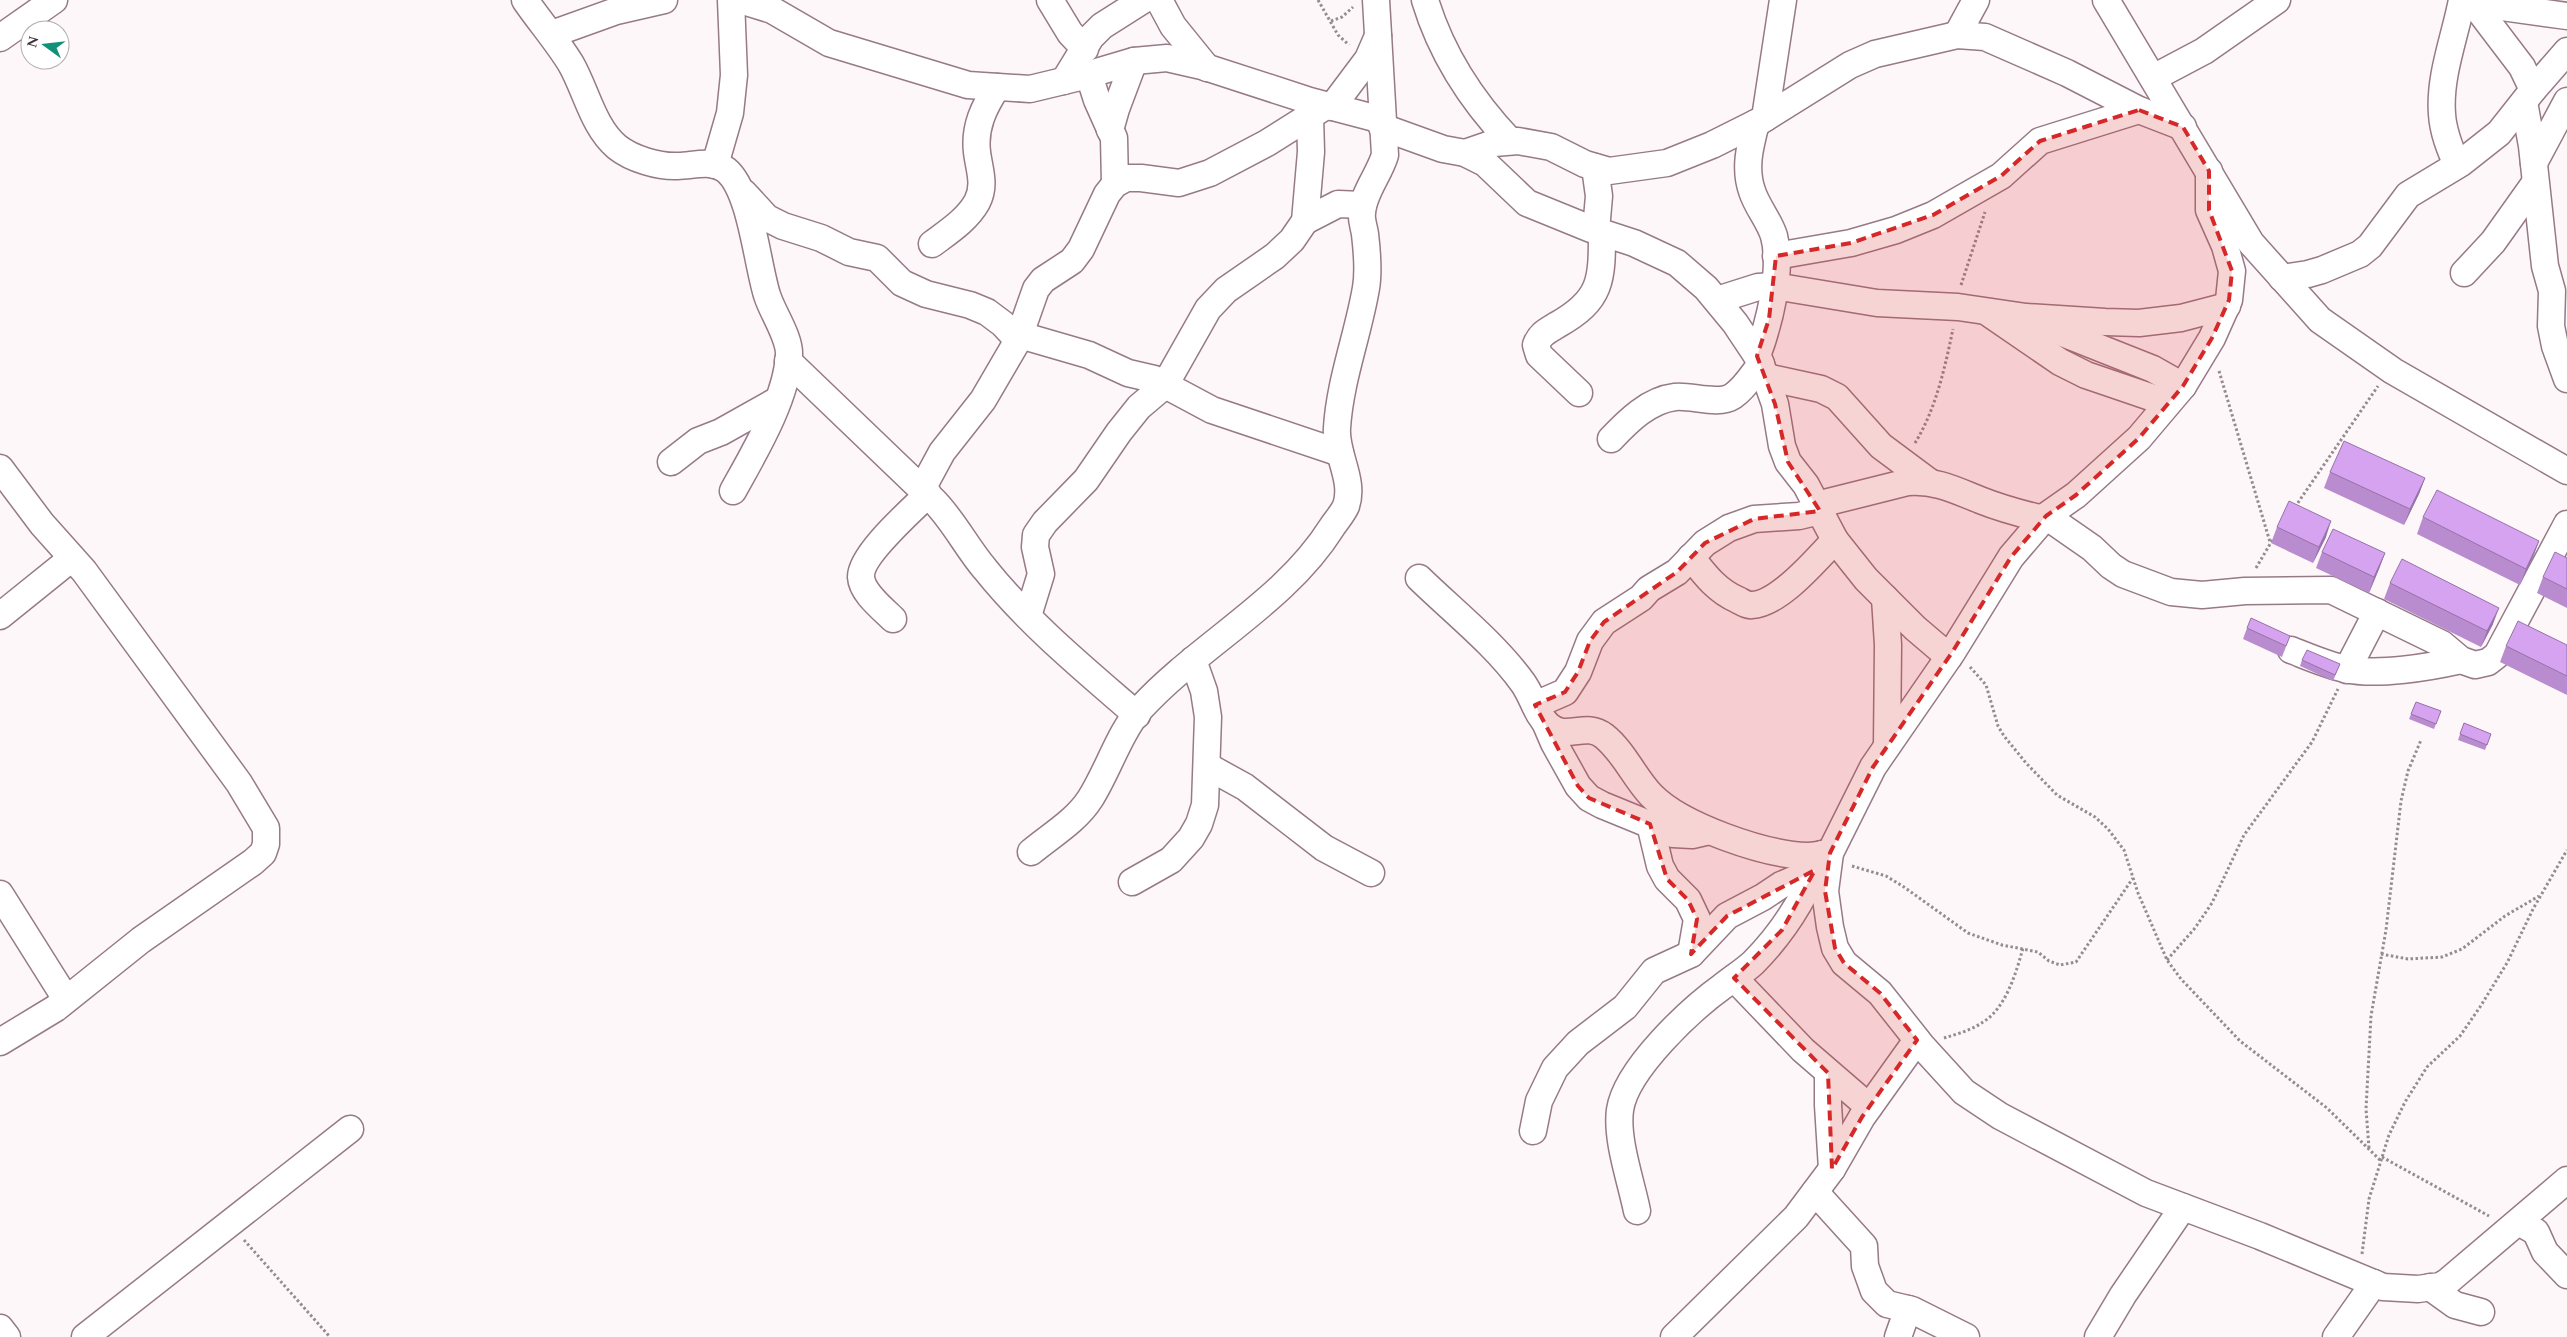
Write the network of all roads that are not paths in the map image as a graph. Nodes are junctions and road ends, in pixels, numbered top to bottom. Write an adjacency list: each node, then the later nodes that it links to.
1 (524, 0): 17 (street)
2 (664, 0): 17 (street)
3 (731, 0): 37 (street)
4 (740, 0): 26 (street)
5 (1050, 0): 23 (street)
6 (1143, 0): 23 (street)
7 (1159, 0): 24 (street)
8 (1425, 0): 35 (street)
9 (1783, 0): 31 (street)
10 (1976, 0): 19 (street)
11 (2106, 0): 25 (street)
12 (2277, 0): 25 (street)
13 (2469, 1): 16 (street); 27 (street); 38 (street)
14 (47, 2): 20 (street)
15 (1366, 2): 18 (street)
16 (2567, 16)
17 (552, 34): 37 (street)
18 (1378, 35): 29 (street); 32 (street)
19 (1957, 35): 30 (street); 31 (street)
20 (0, 38)
21 (2567, 51): 27 (street)
22 (1134, 61): 23 (street); 24 (street); 34 (street)
23 (1087, 62): 26 (street); 34 (street)
24 (1208, 68): 29 (street)
25 (2153, 78): 33 (street)
26 (997, 87): 49 (street)
27 (2528, 96): 38 (street); 41 (street)
28 (2567, 101): 41 (street)
29 (1323, 110): 32 (street); 42 (street); 45 (street)
30 (2138, 110): 33 (street); 50 (street)
31 (1760, 121): 39 (street); 50 (street)
32 (1382, 123): 36 (street); 44 (street)
33 (2183, 128): 40 (street)
34 (1110, 130): 42 (street)
35 (1510, 141): 36 (street); 39 (street)
36 (1465, 153): 47 (street)
37 (716, 165): 43 (street)
38 (2457, 166): 52 (street)
39 (1595, 167): 47 (street)
40 (2209, 172): 52 (street); 55 (street)
41 (2534, 173): 51 (street); 61 (street)
42 (1115, 184): 58 (street)
43 (736, 185): 46 (street); 48 (street)
44 (1364, 205): 45 (street); 67 (street)
45 (1305, 220): 62 (street)
46 (796, 231): 48 (street); 58 (street)
47 (1599, 231): 54 (street); 63 (street)
48 (754, 243): 59 (street)
49 (932, 244)
50 (1776, 256): 53 (street)
51 (2464, 273)
52 (2282, 278): 70 (street)
53 (1774, 286): 54 (street); 56 (street); 60 (street)
54 (1717, 300): 60 (street)
55 (2227, 306): 57 (street); 64 (street)
56 (1985, 311): 57 (street); 64 (street)
57 (2026, 317): 64 (street)
58 (1019, 338): 62 (street); 73 (street)
59 (788, 361): 65 (street); 73 (street)
60 (1761, 366): 66 (street); 71 (street); 75 (street)
61 (2567, 380)
62 (1165, 384): 67 (street); 85 (street)
63 (1579, 393)
64 (2176, 394): 76 (street)
65 (778, 400): 68 (street); 72 (street)
66 (1611, 439)
67 (1340, 453): 89 (street)
68 (670, 462)
69 (0, 468): 80 (street)
70 (2567, 471)
71 (1928, 482): 74 (street); 76 (street)
72 (733, 491)
73 (925, 492): 85 (street); 86 (street)
74 (1861, 495): 75 (street); 78 (street)
75 (1818, 508): 78 (street); 79 (street)
76 (2044, 518): 83 (street); 88 (street)
77 (2567, 524): 90 (street)
78 (1834, 538): 79 (street); 82 (street)
79 (1691, 557): 92 (street)
80 (72, 558): 84 (street); 105 (street)
81 (1420, 578): 92 (street)
82 (1885, 598): 88 (street); 94 (street)
83 (2377, 612): 90 (street); 91 (street)
84 (0, 616)
85 (1028, 616): 93 (street)
86 (893, 619)
87 (2291, 650): 91 (street)
88 (1951, 654): 94 (street)
89 (1193, 660): 93 (street); 95 (street)
90 (2461, 660): 91 (street)
91 (2347, 670)
92 (1540, 714): 96 (street); 97 (street)
93 (1137, 715): 98 (street)
94 (1887, 746): 99 (street)
95 (1207, 766): 100 (street); 101 (street)
96 (1650, 824): 97 (street); 103 (street)
97 (1710, 830): 99 (street)
98 (1031, 852)
99 (1825, 859): 103 (street); 104 (street); 107 (street)
100 (1371, 873)
101 (1132, 882)
102 (0, 894): 105 (street)
103 (1691, 954): 111 (street)
104 (1734, 978): 108 (street); 116 (street)
105 (66, 999): 106 (street)
106 (0, 1042)
107 (1919, 1043): 109 (street); 115 (street)
108 (1828, 1073): 109 (street); 112 (street)
109 (1869, 1107): 112 (street)
110 (350, 1130): 125 (street)
111 (1533, 1131)
112 (1832, 1169): 114 (street)
113 (2567, 1180): 117 (street)
114 (1815, 1192): 121 (street); 126 (street)
115 (2183, 1207): 119 (street); 129 (street)
116 (1637, 1211)
117 (2514, 1226): 118 (street); 120 (street)
118 (2567, 1275)
119 (2367, 1280): 120 (street); 130 (street)
120 (2430, 1287): 122 (street)
121 (1908, 1309): 127 (street); 128 (street)
122 (2481, 1312)
123 (0, 1328): 124 (street)
124 (7, 1337)
125 (85, 1337)
126 (1674, 1337)
127 (1898, 1337)
128 (1966, 1337)
129 (2098, 1337)
130 (2336, 1337)

